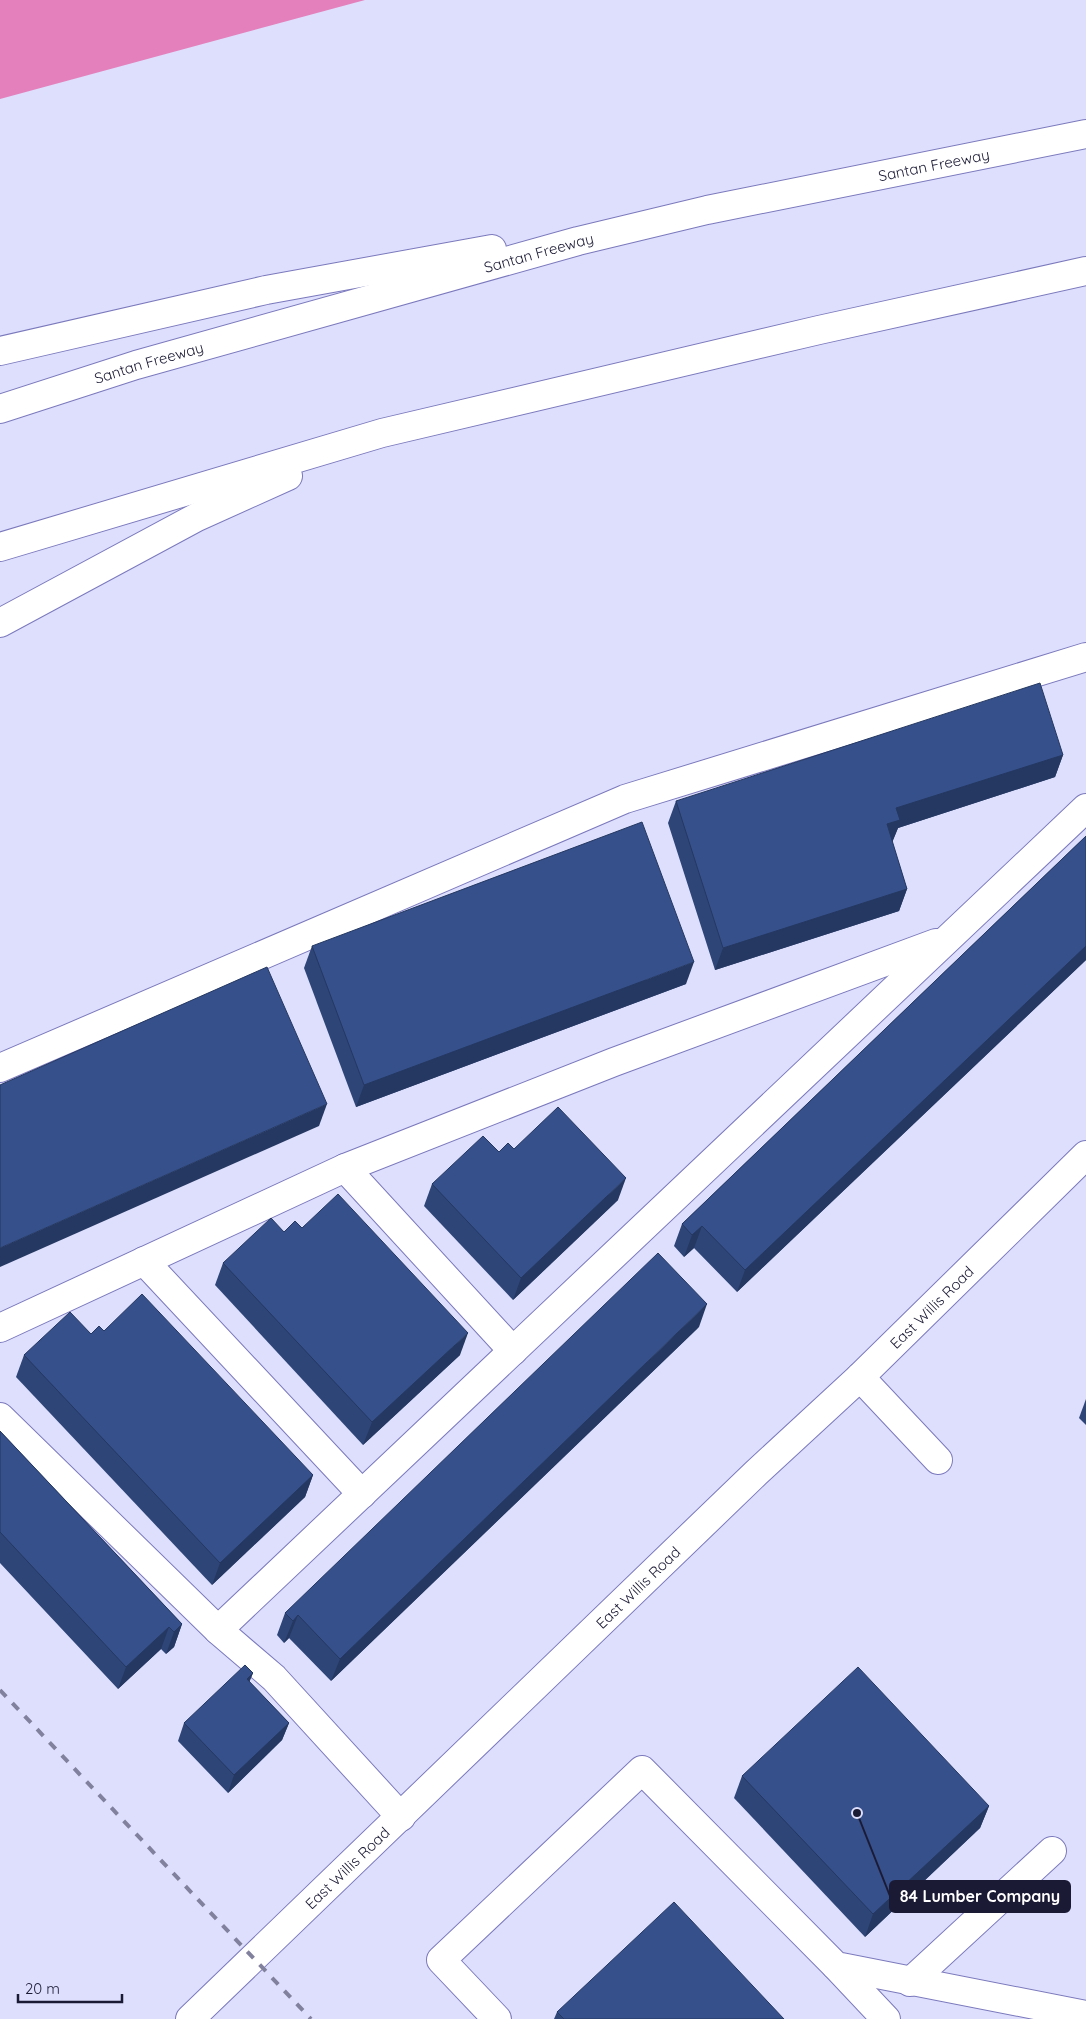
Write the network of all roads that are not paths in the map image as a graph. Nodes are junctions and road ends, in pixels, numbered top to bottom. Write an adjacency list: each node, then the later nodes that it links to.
1 (1086, 134): 2 (main road, Santan Freeway)
2 (707, 210): 4 (main road); 5 (main road, Santan Freeway)
3 (1086, 272): 6 (main road)
4 (0, 351)
5 (0, 409)
6 (382, 433): 7 (main road); 8 (main road)
7 (0, 547)
8 (0, 623)
9 (1086, 657): 12 (main road)
10 (1086, 808): 11 (main road)
11 (947, 939): 14 (main road); 17 (main road)
12 (0, 1068)
13 (1086, 1156): 18 (main road, East Willis Road)
14 (345, 1168): 15 (main road); 17 (main road)
15 (144, 1261): 16 (main road); 21 (main road)
16 (0, 1328)
17 (513, 1351): 21 (main road)
18 (860, 1377): 20 (main road); 23 (main road, East Willis Road)
19 (0, 1416): 22 (main road)
20 (938, 1460)
21 (362, 1494): 22 (main road)
22 (218, 1630): 23 (main road)
23 (401, 1818): 28 (main road, East Willis Road)
24 (1052, 1851): 26 (main road)
25 (836, 1966): 26 (main road); 29 (main road); 30 (main road)
26 (910, 1982): 27 (main road)
27 (1086, 2015)
28 (190, 2019)
29 (497, 2019)
30 (886, 2019)

